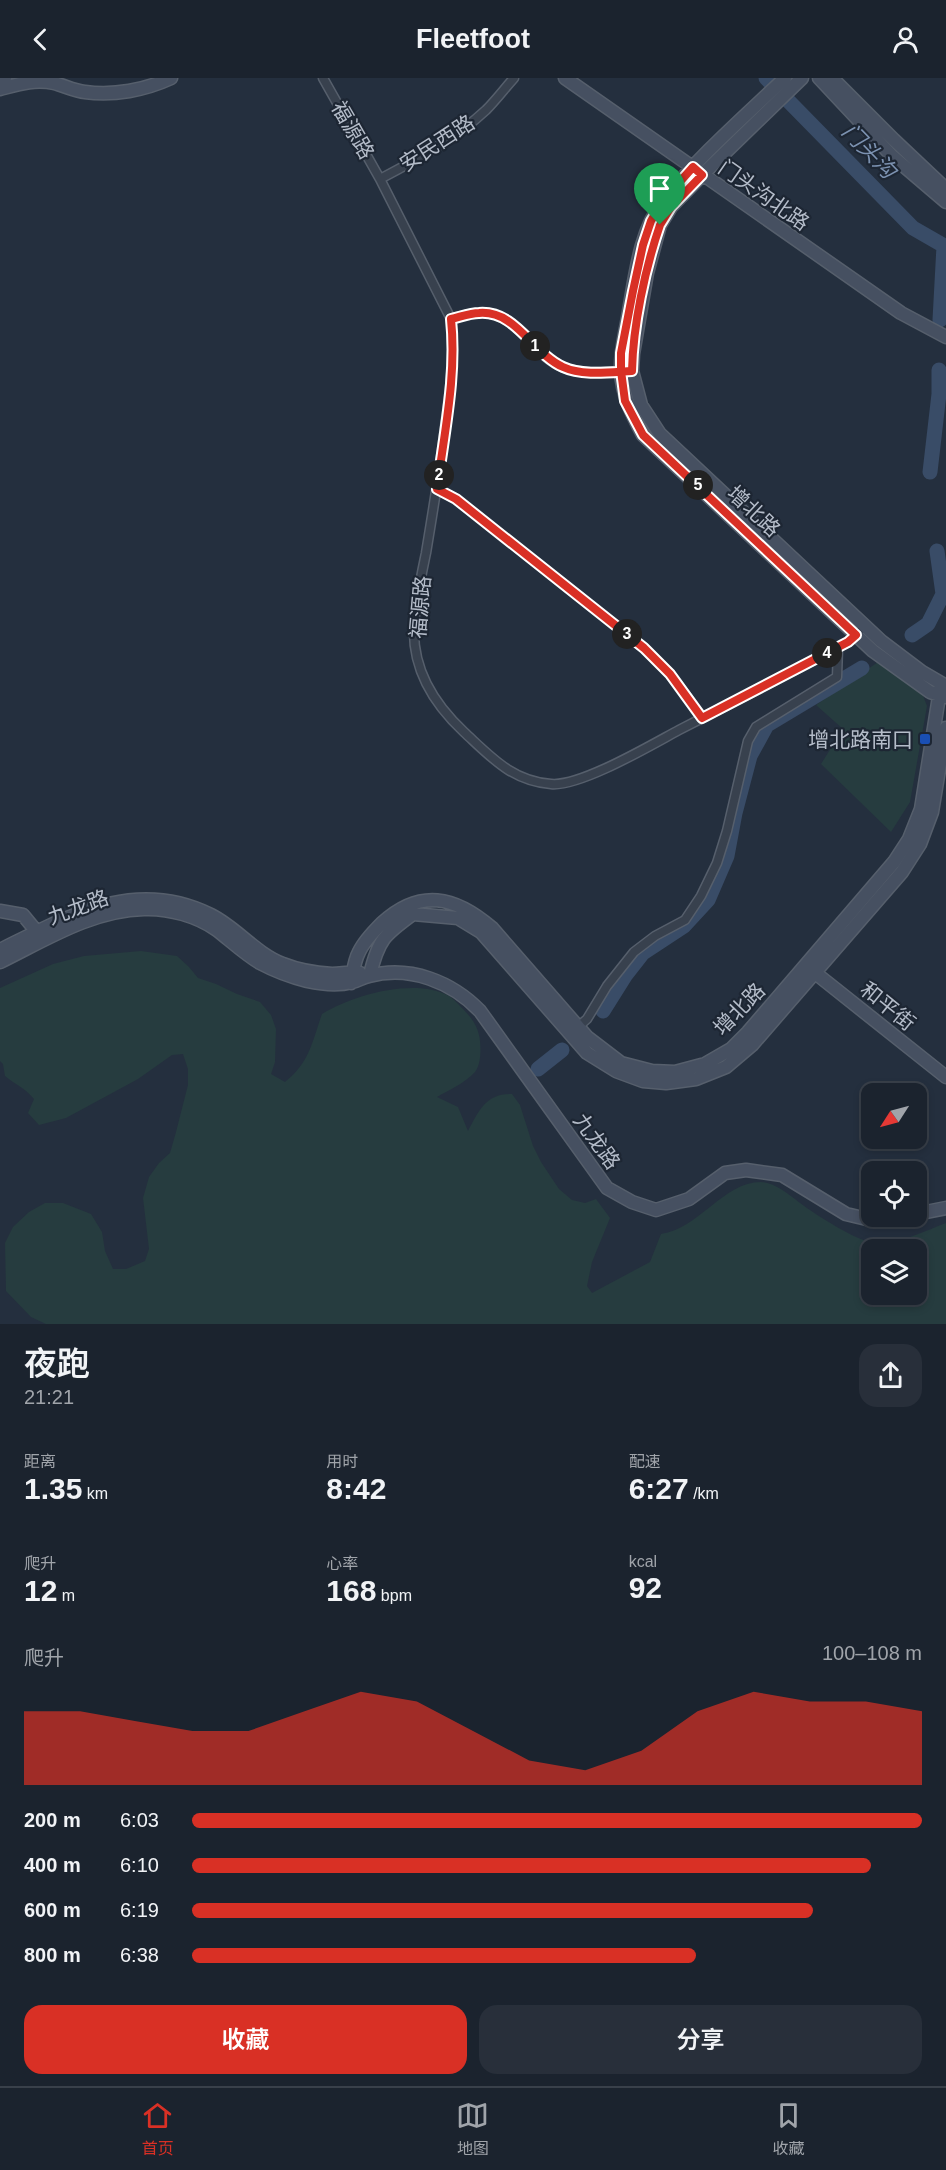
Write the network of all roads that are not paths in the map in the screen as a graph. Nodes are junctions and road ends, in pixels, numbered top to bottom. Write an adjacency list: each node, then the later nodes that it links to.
1 (5, 78): 11 (street)
2 (150, 78): 12 (street)
3 (171, 78): 12 (street)
4 (323, 78): 16 (street, 福源路)
5 (514, 78): 16 (street, 安民西路)
6 (565, 78): 15 (street, 门头沟北路)
7 (785, 78): 14 (street, 增北路)
8 (819, 78): 18 (street)
9 (832, 78): 17 (street)
10 (801, 79): 14 (street, 增北路)
11 (0, 80)
12 (52, 80): 13 (street)
13 (0, 89)
14 (756, 114): 15 (street, 增北路)
15 (698, 171): 20 (street, 门头沟北路); 21 (street, 增北路)
16 (380, 179): 19 (street, 福源路)
17 (946, 189)
18 (946, 202)
19 (451, 319): 21 (street); 22 (street, 福源路)
20 (946, 337)
21 (627, 371): 23 (street, 增北路)
22 (437, 489): 26 (street); 26 (street, 福源路)
23 (860, 630): 24 (street, 福源路); 25 (street, 增北路)
24 (838, 647): 26 (street, 福源路); 35 (street)
25 (943, 691): 32 (street, 增北路)
26 (702, 718)
27 (946, 728): 32 (street, 增北路)
28 (0, 911): 29 (street)
29 (37, 932): 30 (street, 九龙路); 34 (street, 九龙路)
30 (0, 950)
31 (0, 962): 34 (street, 九龙路)
32 (810, 969): 33 (street, 增北路); 35 (street, 增北路); 36 (street, 和平街)
33 (369, 975): 34 (street, 九龙路); 39 (street, 九龙路)
34 (352, 977): 35 (street, 增北路)
35 (578, 1027)
36 (946, 1077)
37 (946, 1208): 38 (street)
38 (927, 1212)
39 (861, 1218)

